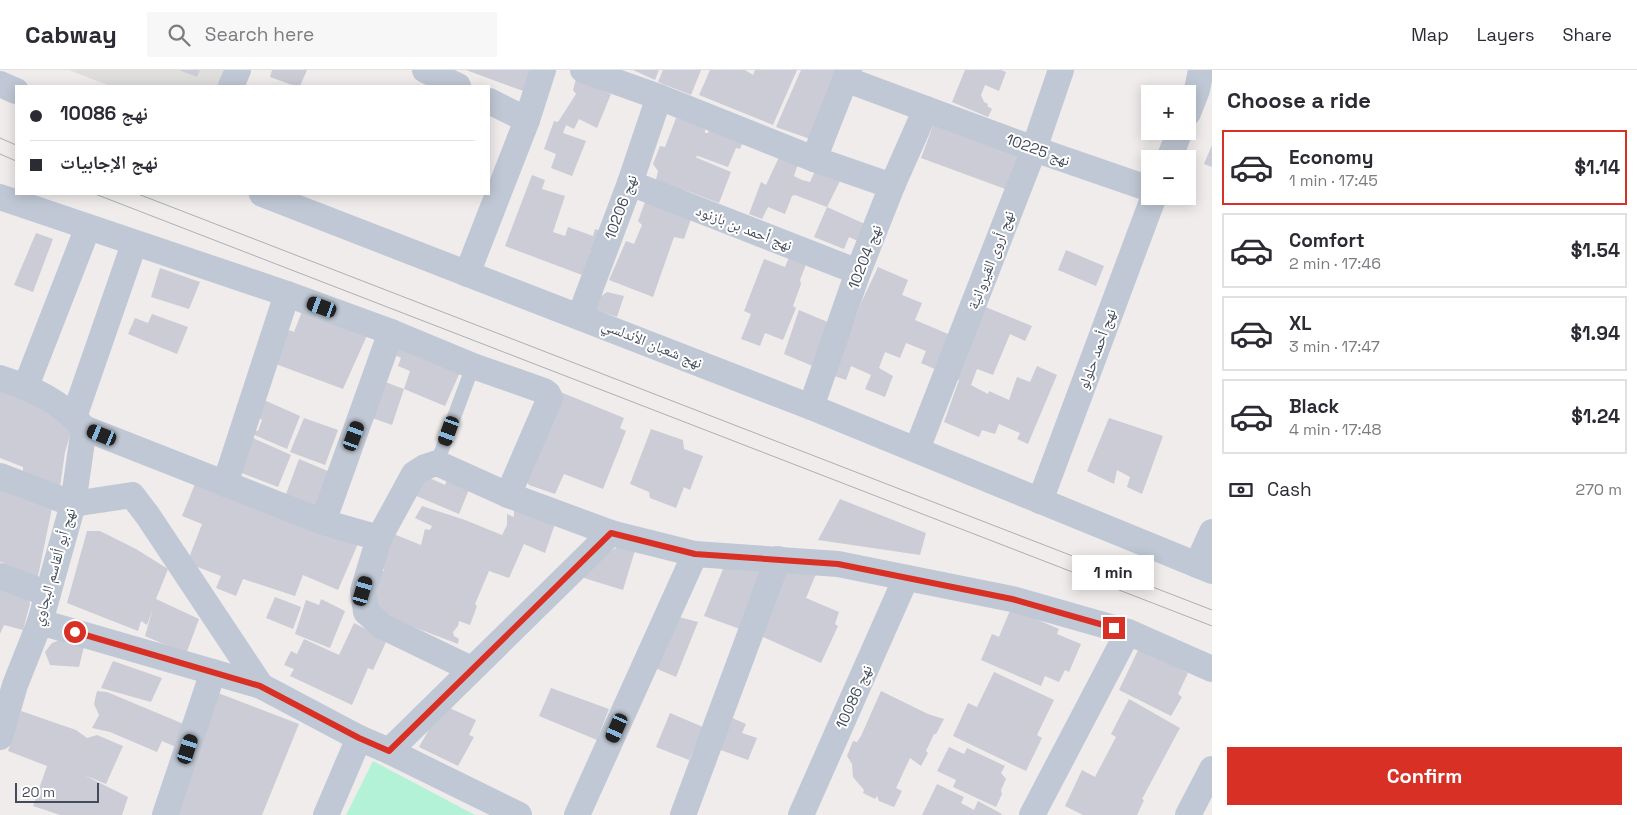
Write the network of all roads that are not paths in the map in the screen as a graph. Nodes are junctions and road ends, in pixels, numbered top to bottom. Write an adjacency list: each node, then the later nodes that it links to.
1 (238, 70): 8 (street)
2 (425, 70): 9 (street)
3 (543, 70): 14 (street)
4 (583, 70): 11 (street)
5 (1061, 70): 15 (street, نهج أروى القيروانية)
6 (847, 75): 13 (street, نهج 10225); 16 (street)
7 (0, 84): 10 (street)
8 (231, 85)
9 (456, 85)
10 (15, 91)
11 (659, 97): 16 (street); 17 (street, نهج 10206)
12 (490, 102): 14 (street)
13 (926, 109): 15 (street, نهج 10225); 18 (street, نهج 10204)
14 (527, 120): 26 (street)
15 (1034, 149): 19 (street, نهج 10225); 35 (street, نهج أروى القيروانية)
16 (814, 160): 18 (street)
17 (630, 183): 25 (street, نهج أحمد بن بازنود); 28 (street, نهج 10206)
18 (892, 186): 25 (street, نهج 10204)
19 (1141, 186)
20 (265, 195): 26 (street, نهج شعبان الأندلسي)
21 (0, 197): 23 (street)
22 (1151, 205): 40 (street, نهج أحمد حلولو)
23 (88, 227): 24 (street); 32 (street)
24 (134, 244): 27 (street); 34 (street, نهج أبو ألقاسم البجاوي)
25 (858, 272): 33 (street, نهج 10204)
26 (467, 274): 28 (street, نهج شعبان الأندلسي)
27 (287, 294): 29 (street); 38 (street)
28 (580, 316): 33 (street, نهج شعبان الأندلسي)
29 (391, 332): 30 (street); 42 (street)
30 (473, 366): 36 (lane); 39 (street)
31 (0, 378): 32 (street)
32 (26, 386): 34 (street)
33 (811, 407): 35 (street, نهج شعبان الأندلسي)
34 (72, 416): 38 (street); 41 (street, نهج أبو ألقاسم البجاوي)
35 (917, 449): 40 (street, نهج شعبان الأندلسي)
36 (437, 463): 39 (street); 45 (street)
37 (0, 476): 41 (street)
38 (225, 484): 42 (street)
39 (508, 495): 44 (street)
40 (1040, 501): 48 (street, نهج شعبان الأندلسي)
41 (73, 504): 51 (street, نهج أبو ألقاسم البجاوي); 58 (street)
42 (323, 522): 45 (street)
43 (1212, 532): 48 (street)
44 (611, 533): 46 (street); 54 (street)
45 (378, 538): 54 (street)
46 (695, 554): 47 (street); 67 (street)
47 (778, 559): 50 (street); 68 (street)
48 (1204, 568)
49 (0, 576): 51 (street)
50 (906, 578): 53 (street); 63 (street, نهج 10086)
51 (48, 594): 52 (street, نهج أبو ألقاسم البجاوي)
52 (40, 622): 56 (street); 57 (street, نهج أبو ألقاسم البجاوي)
53 (1128, 632): 55 (street); 69 (street)
54 (471, 669): 61 (street)
55 (1212, 669)
56 (213, 672): 58 (street); 64 (street)
57 (7, 681): 59 (street, نهج أبو ألقاسم البجاوي)
58 (260, 686): 60 (street)
59 (0, 737)
60 (359, 738): 61 (street); 65 (street)
61 (389, 751): 66 (street)
62 (1212, 769): 70 (street)
63 (809, 812)
64 (165, 815)
65 (326, 815)
66 (519, 815)
67 (578, 815)
68 (683, 815)
69 (1032, 815)
70 (1188, 815)

